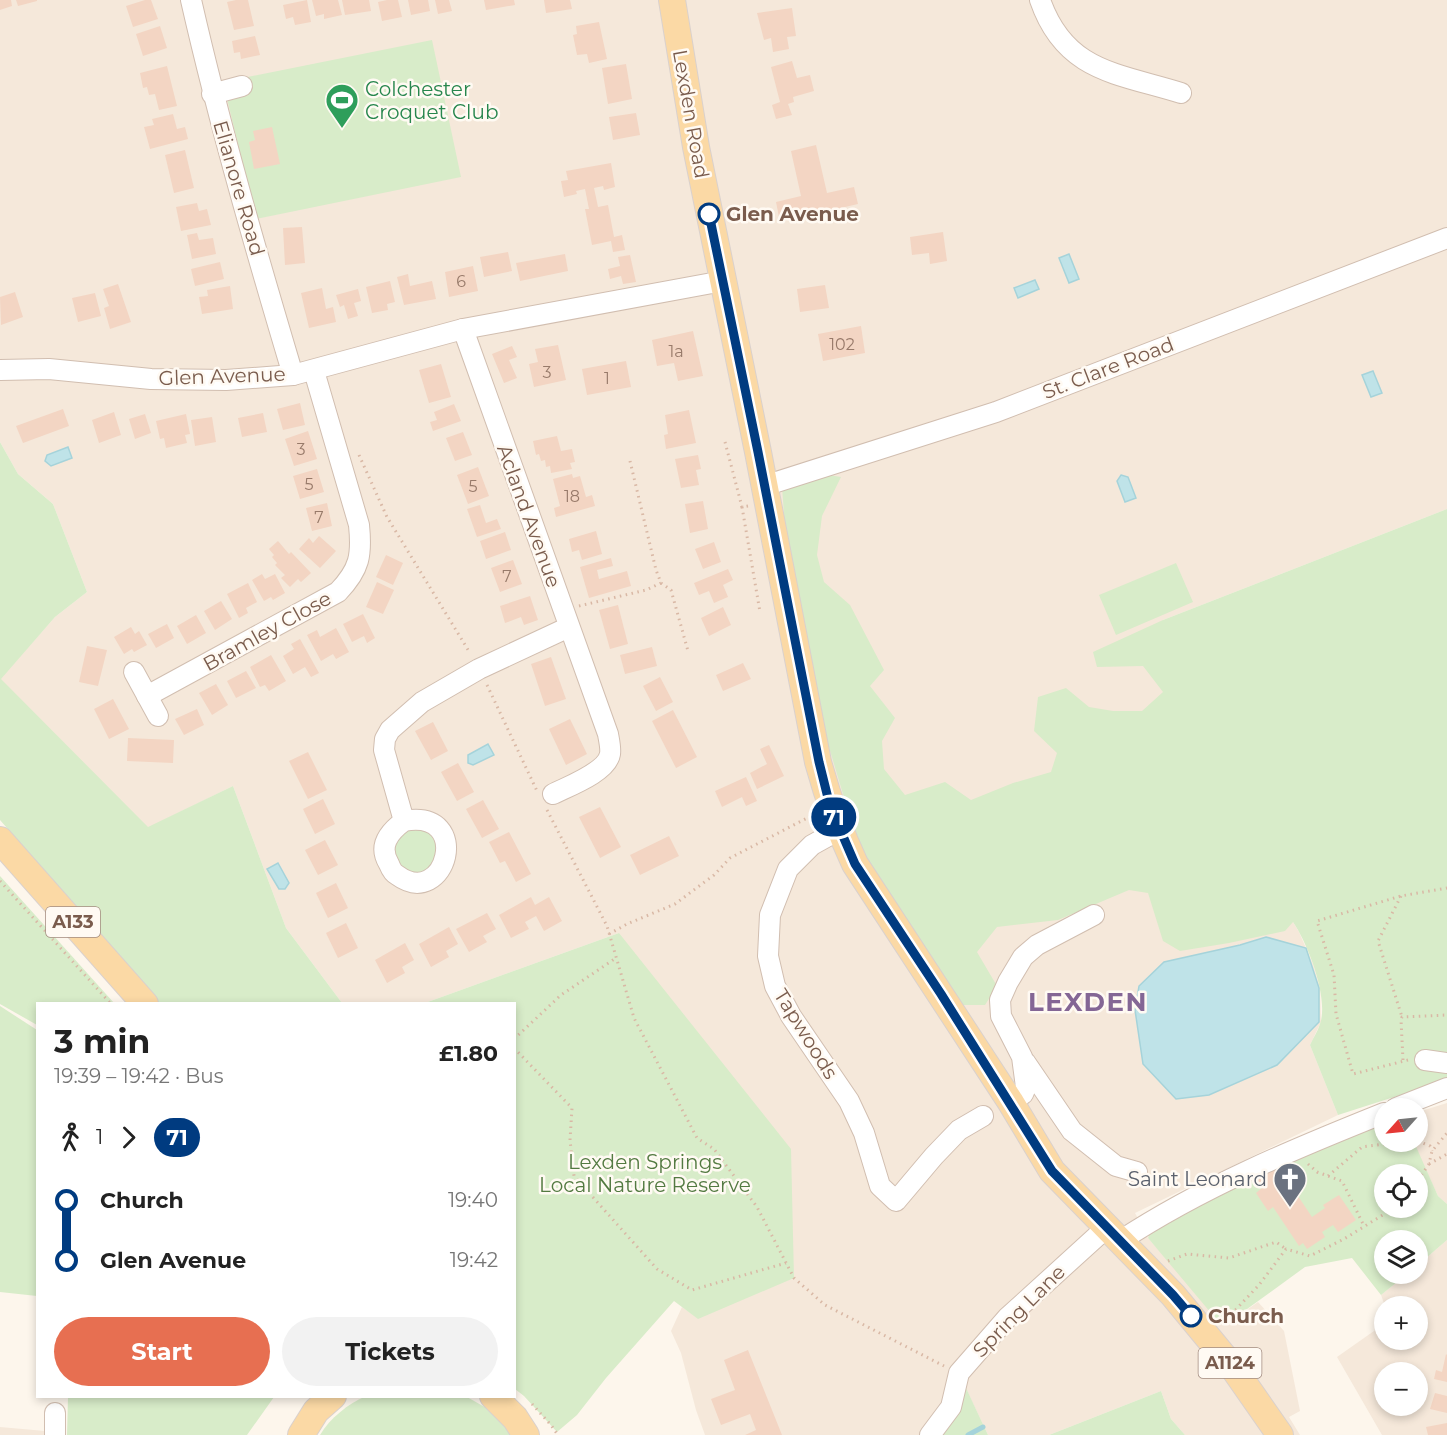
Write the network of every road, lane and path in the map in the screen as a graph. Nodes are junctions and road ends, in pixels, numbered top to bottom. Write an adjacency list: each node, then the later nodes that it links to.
1 (191, 0): 6 (street, Elianore Road)
2 (672, 0): 8 (main road, Lexden Road / A1124)
3 (1040, 0): 5 (street)
4 (242, 86): 6 (street)
5 (1181, 93)
6 (212, 94): 12 (street, Elianore Road)
7 (1447, 238): 16 (street, St. Clare Road)
8 (723, 280): 9 (street, Glen Avenue); 16 (main road, Lexden Road / A1124)
9 (463, 329): 11 (street, Glen Avenue); 20 (street, Acland Avenue)
10 (0, 370): 12 (street, Glen Avenue)
11 (314, 371): 12 (street, Glen Avenue); 24 (street, Bramley Close)
12 (293, 375)
13 (725, 442): 17 (path)
14 (357, 453): 22 (path)
15 (630, 461): 18 (path)
16 (758, 496): 17 (path); 29 (main road, Lexden Road / A1124)
17 (742, 507): 19 (path)
18 (661, 583): 20 (path); 21 (path)
19 (760, 612)
20 (566, 618): 22 (street); 26 (street, Acland Avenue)
21 (688, 651)
22 (479, 669): 26 (path); 27 (street)
23 (134, 672): 24 (street)
24 (147, 696): 25 (street)
25 (158, 716)
26 (547, 801): 35 (path)
27 (404, 821)
28 (798, 822): 35 (path)
29 (839, 830): 49 (main road, Lexden Road / A1124); 50 (street, Tapwoods)
30 (0, 840): 38 (main road, A133)
31 (0, 881): 37 (path)
32 (1447, 888): 33 (path)
33 (1401, 896): 40 (path); 44 (path)
34 (1094, 915): 43 (street)
35 (609, 934): 36 (path)
36 (616, 958): 41 (path); 66 (path)
37 (109, 1002)
38 (143, 1002)
39 (1447, 1015): 40 (path)
40 (1402, 1017): 44 (path)
41 (516, 1037)
42 (516, 1050): 66 (path)
43 (1022, 1057): 49 (street); 59 (street)
44 (1403, 1060): 45 (path)
45 (1425, 1060): 46 (street)
46 (1447, 1063)
47 (1447, 1088): 48 (street)
48 (1422, 1098)
49 (1010, 1101): 63 (main road, Lexden Road / A1124)
50 (983, 1116)
51 (1374, 1117): 63 (street, Spring Lane)
52 (1447, 1133): 55 (path)
53 (1374, 1145): 60 (path)
54 (1428, 1145): 55 (path)
55 (1432, 1151): 58 (path)
56 (1447, 1154): 58 (path)
57 (1300, 1156): 60 (path)
58 (1429, 1164)
59 (1137, 1172)
60 (1328, 1176): 62 (path)
61 (1377, 1218): 62 (path)
62 (1364, 1226): 64 (path)
63 (1113, 1234): 67 (main road, Lexden Road / A1124); 68 (street, Spring Lane)
64 (1286, 1249): 65 (path); 67 (path)
65 (1162, 1255)
66 (786, 1263): 68 (path)
67 (1209, 1336): 78 (main road, Lexden Road / A1124)
68 (959, 1374): 77 (street, Spring Lane)
69 (495, 1398): 75 (main road)
70 (324, 1401): 74 (main road)
71 (531, 1403): 76 (path)
72 (55, 1413): 73 (street)
73 (55, 1435)
74 (302, 1435)
75 (525, 1435)
76 (558, 1435)
77 (930, 1435)
78 (1280, 1435)

